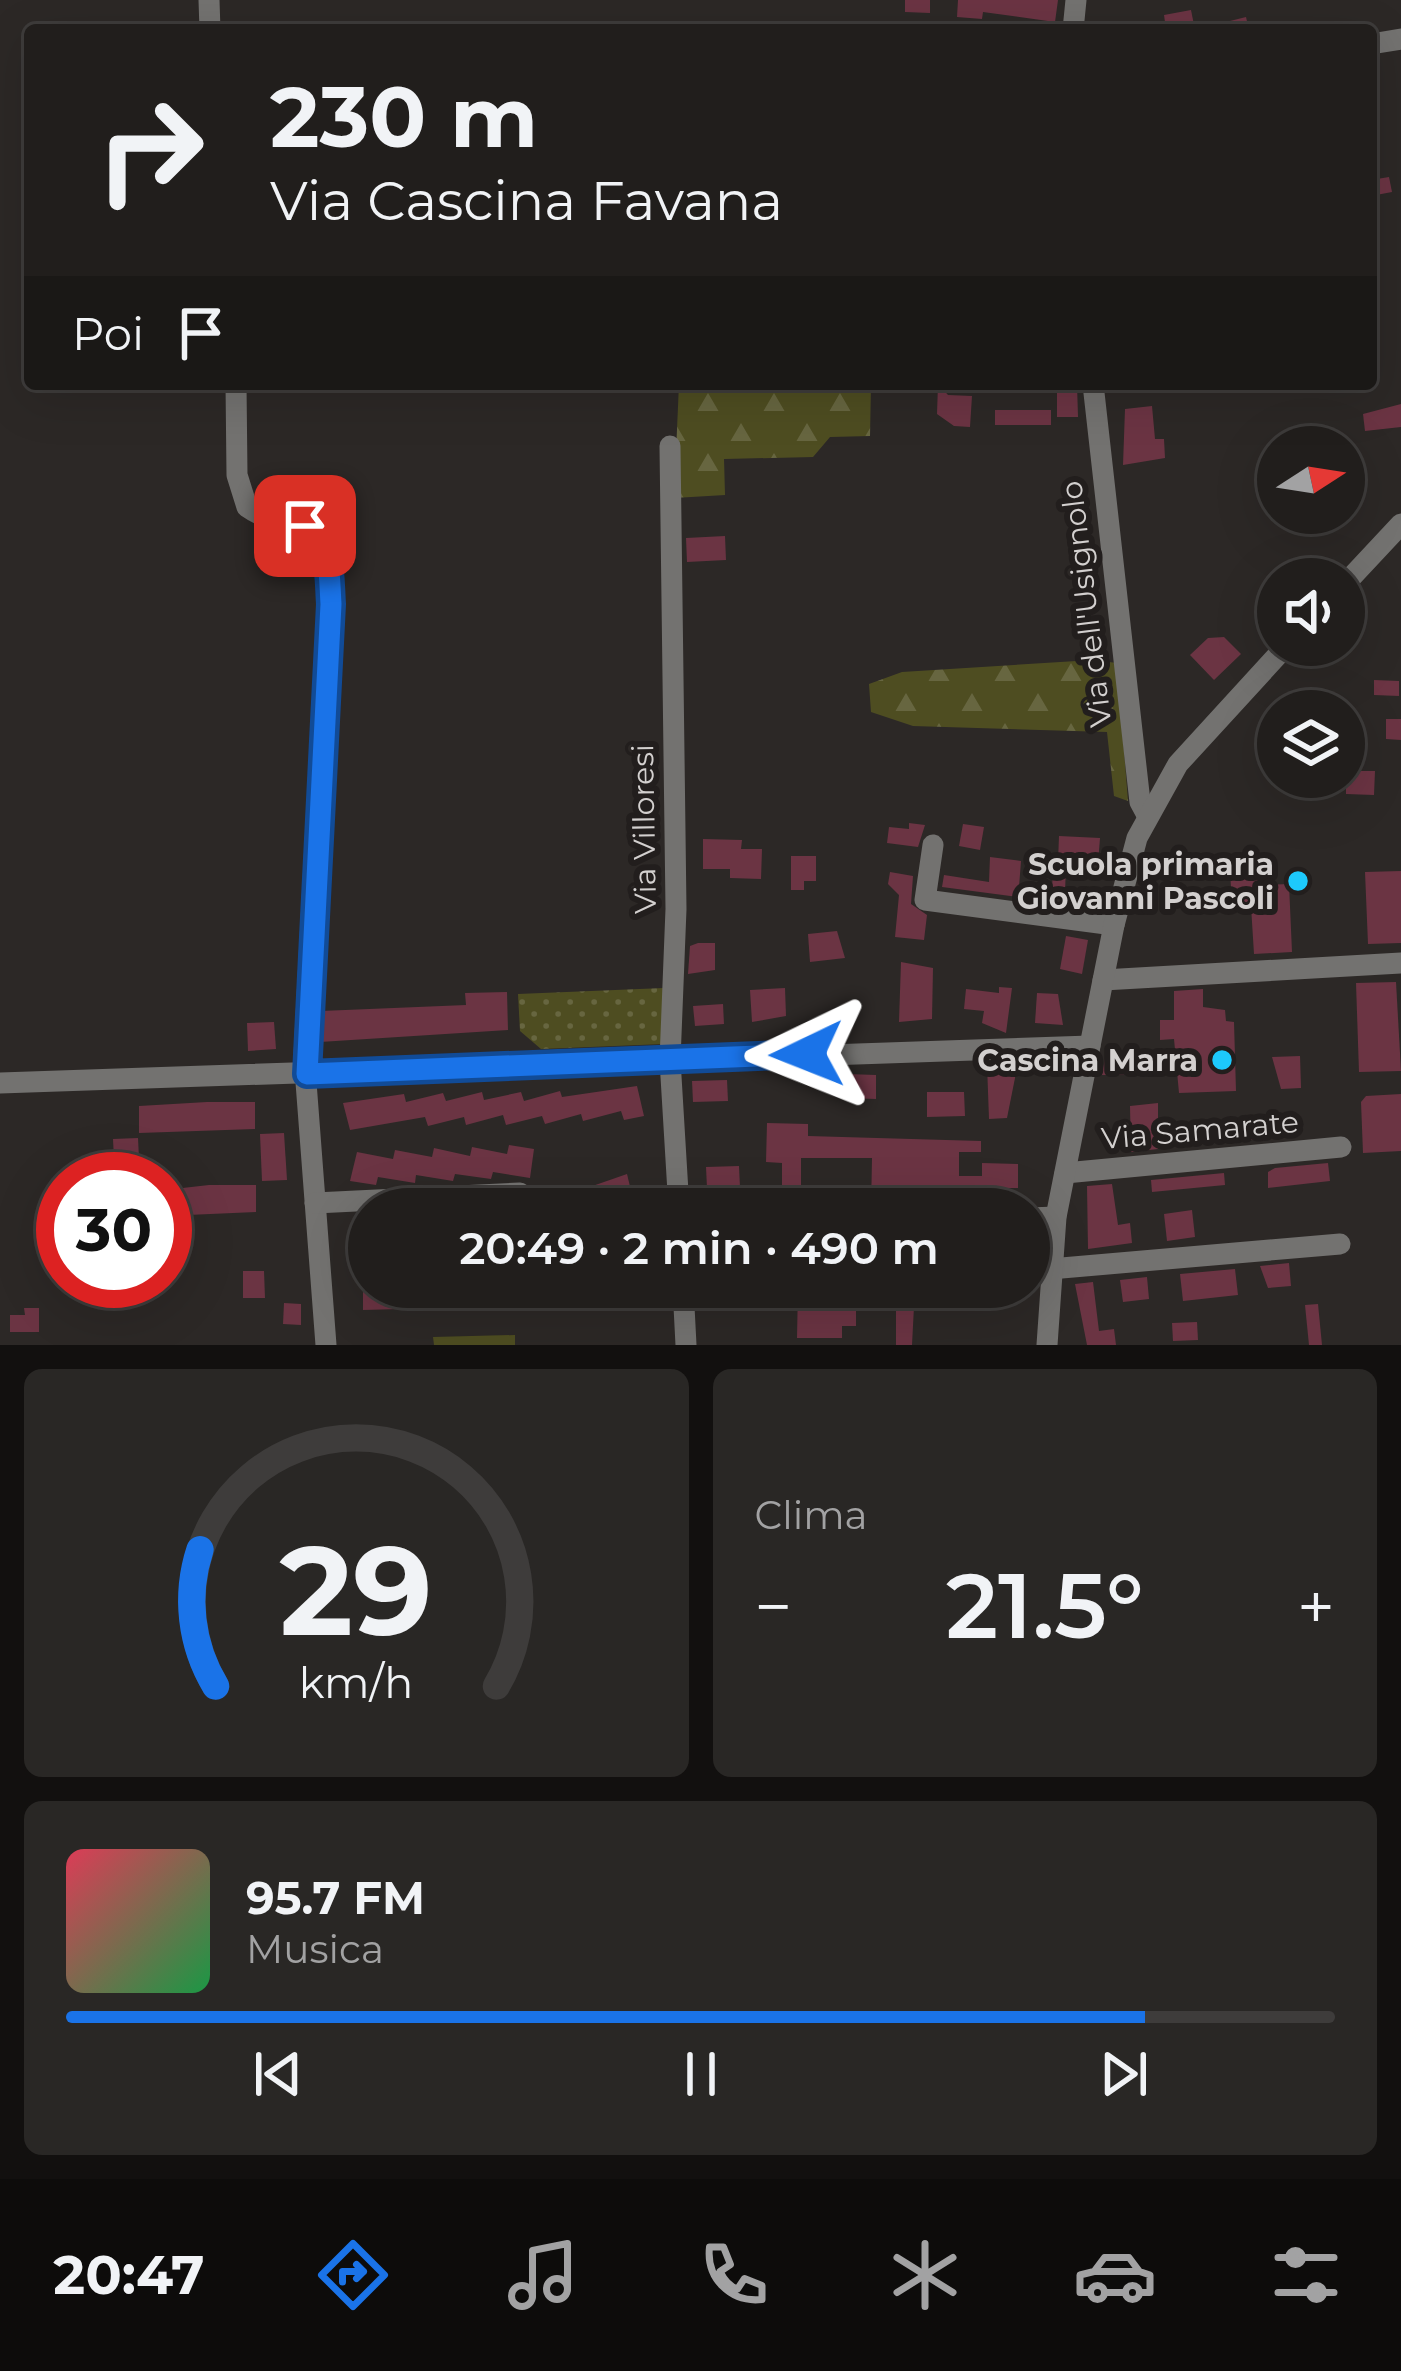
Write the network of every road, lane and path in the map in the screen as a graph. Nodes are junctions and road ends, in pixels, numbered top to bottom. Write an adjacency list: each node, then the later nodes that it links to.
1 (236, 390): 14 (street)
2 (1094, 390): 7 (street, Via dell'Usignolo)
3 (670, 446): 13 (street, Via Villoresi)
4 (1401, 524): 5 (street)
5 (1365, 563)
6 (1267, 666): 7 (street, Via Samarate)
7 (1147, 815): 9 (street, Via Samarate)
8 (933, 845): 9 (street)
9 (1114, 925): 11 (street, Via Samarate)
10 (1401, 963): 11 (street)
11 (1103, 980): 12 (street, Via Samarate)
12 (1090, 1046): 13 (street); 17 (street, Via Samarate)
13 (670, 1060): 14 (street); 18 (street, Via Villoresi)
14 (307, 1074): 15 (street); 20 (street)
15 (0, 1083)
16 (1341, 1148): 17 (street, Via Samarate)
17 (1065, 1173): 22 (street, Via Samarate)
18 (678, 1188)
19 (348, 1201): 20 (street)
20 (315, 1203): 27 (street)
21 (1050, 1217): 22 (street)
22 (1056, 1217): 24 (street, Via Samarate)
23 (1340, 1244): 24 (street)
24 (1050, 1269)
25 (684, 1308): 28 (street)
26 (1048, 1308): 29 (street, Via Samarate)
27 (326, 1345)
28 (686, 1345)
29 (1047, 1345)

